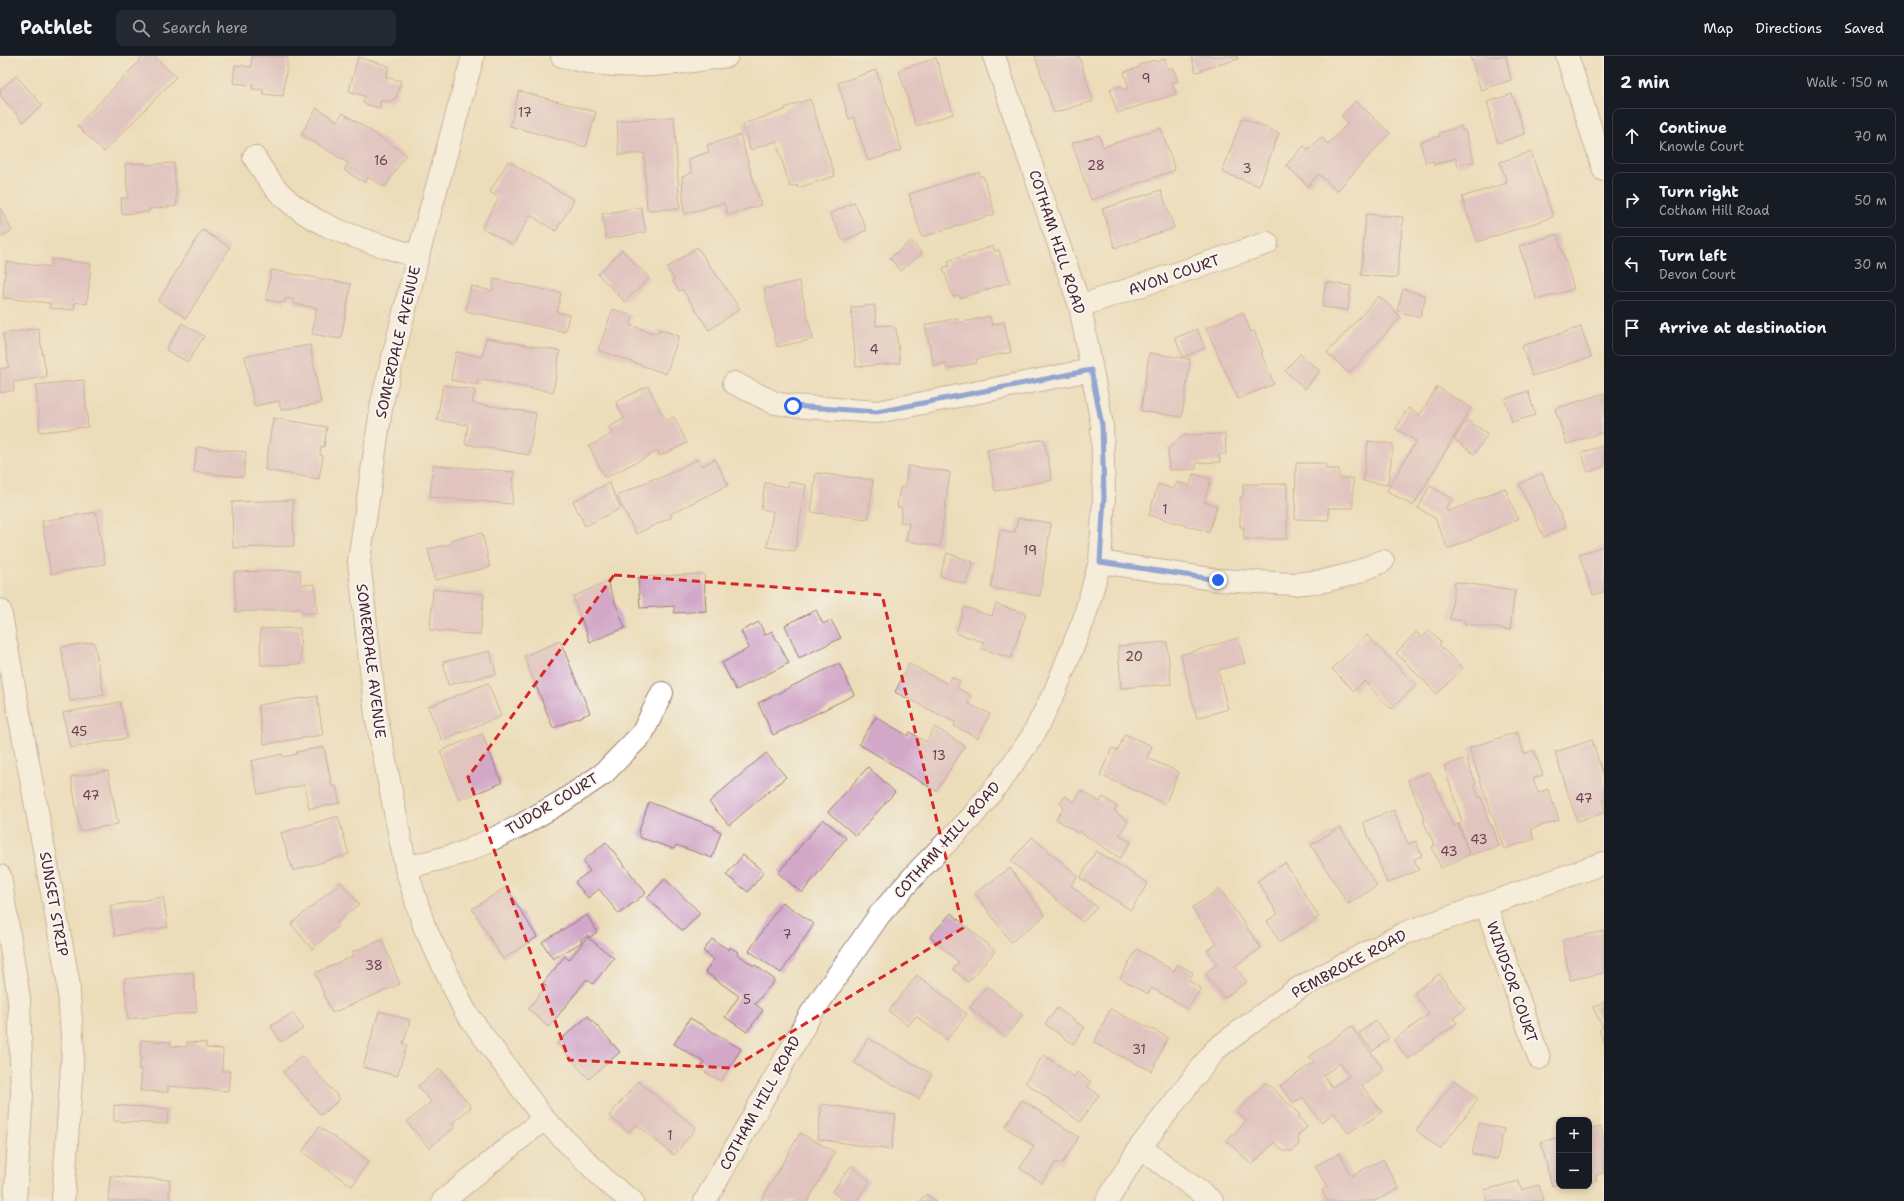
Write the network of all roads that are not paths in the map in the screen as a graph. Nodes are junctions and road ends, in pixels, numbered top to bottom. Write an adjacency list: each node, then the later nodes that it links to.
1 (472, 56): 9 (street, SOMERDALE AVENUE)
2 (562, 56): 3 (street)
3 (727, 56)
4 (994, 56): 10 (street, COTHAM HILL ROAD)
5 (1567, 56): 7 (street)
6 (254, 157): 9 (street)
7 (1604, 170)
8 (1267, 243): 10 (street, AVON COURT)
9 (418, 257): 18 (street, SOMERDALE AVENUE)
10 (1080, 306): 11 (street, COTHAM HILL ROAD)
11 (1091, 370): 12 (street); 14 (street, COTHAM HILL ROAD)
12 (734, 383)
13 (1383, 561): 14 (street)
14 (1100, 562): 28 (street, COTHAM HILL ROAD)
15 (0, 610): 25 (street, SUNSET STRIP)
16 (662, 693): 18 (street, TUDOR COURT)
17 (1604, 863): 20 (street, PEMBROKE ROAD)
18 (406, 868): 22 (street, SOMERDALE AVENUE)
19 (0, 876): 24 (street)
20 (1486, 905): 21 (street, WINDSOR COURT); 23 (street, PEMBROKE ROAD)
21 (1539, 1058)
22 (544, 1120): 26 (street); 27 (street, SOMERDALE AVENUE)
23 (1140, 1147): 29 (street, PEMBROKE ROAD); 30 (street)
24 (15, 1201)
25 (63, 1201)
26 (443, 1201)
27 (632, 1201)
28 (705, 1201)
29 (1107, 1201)
30 (1212, 1201)

